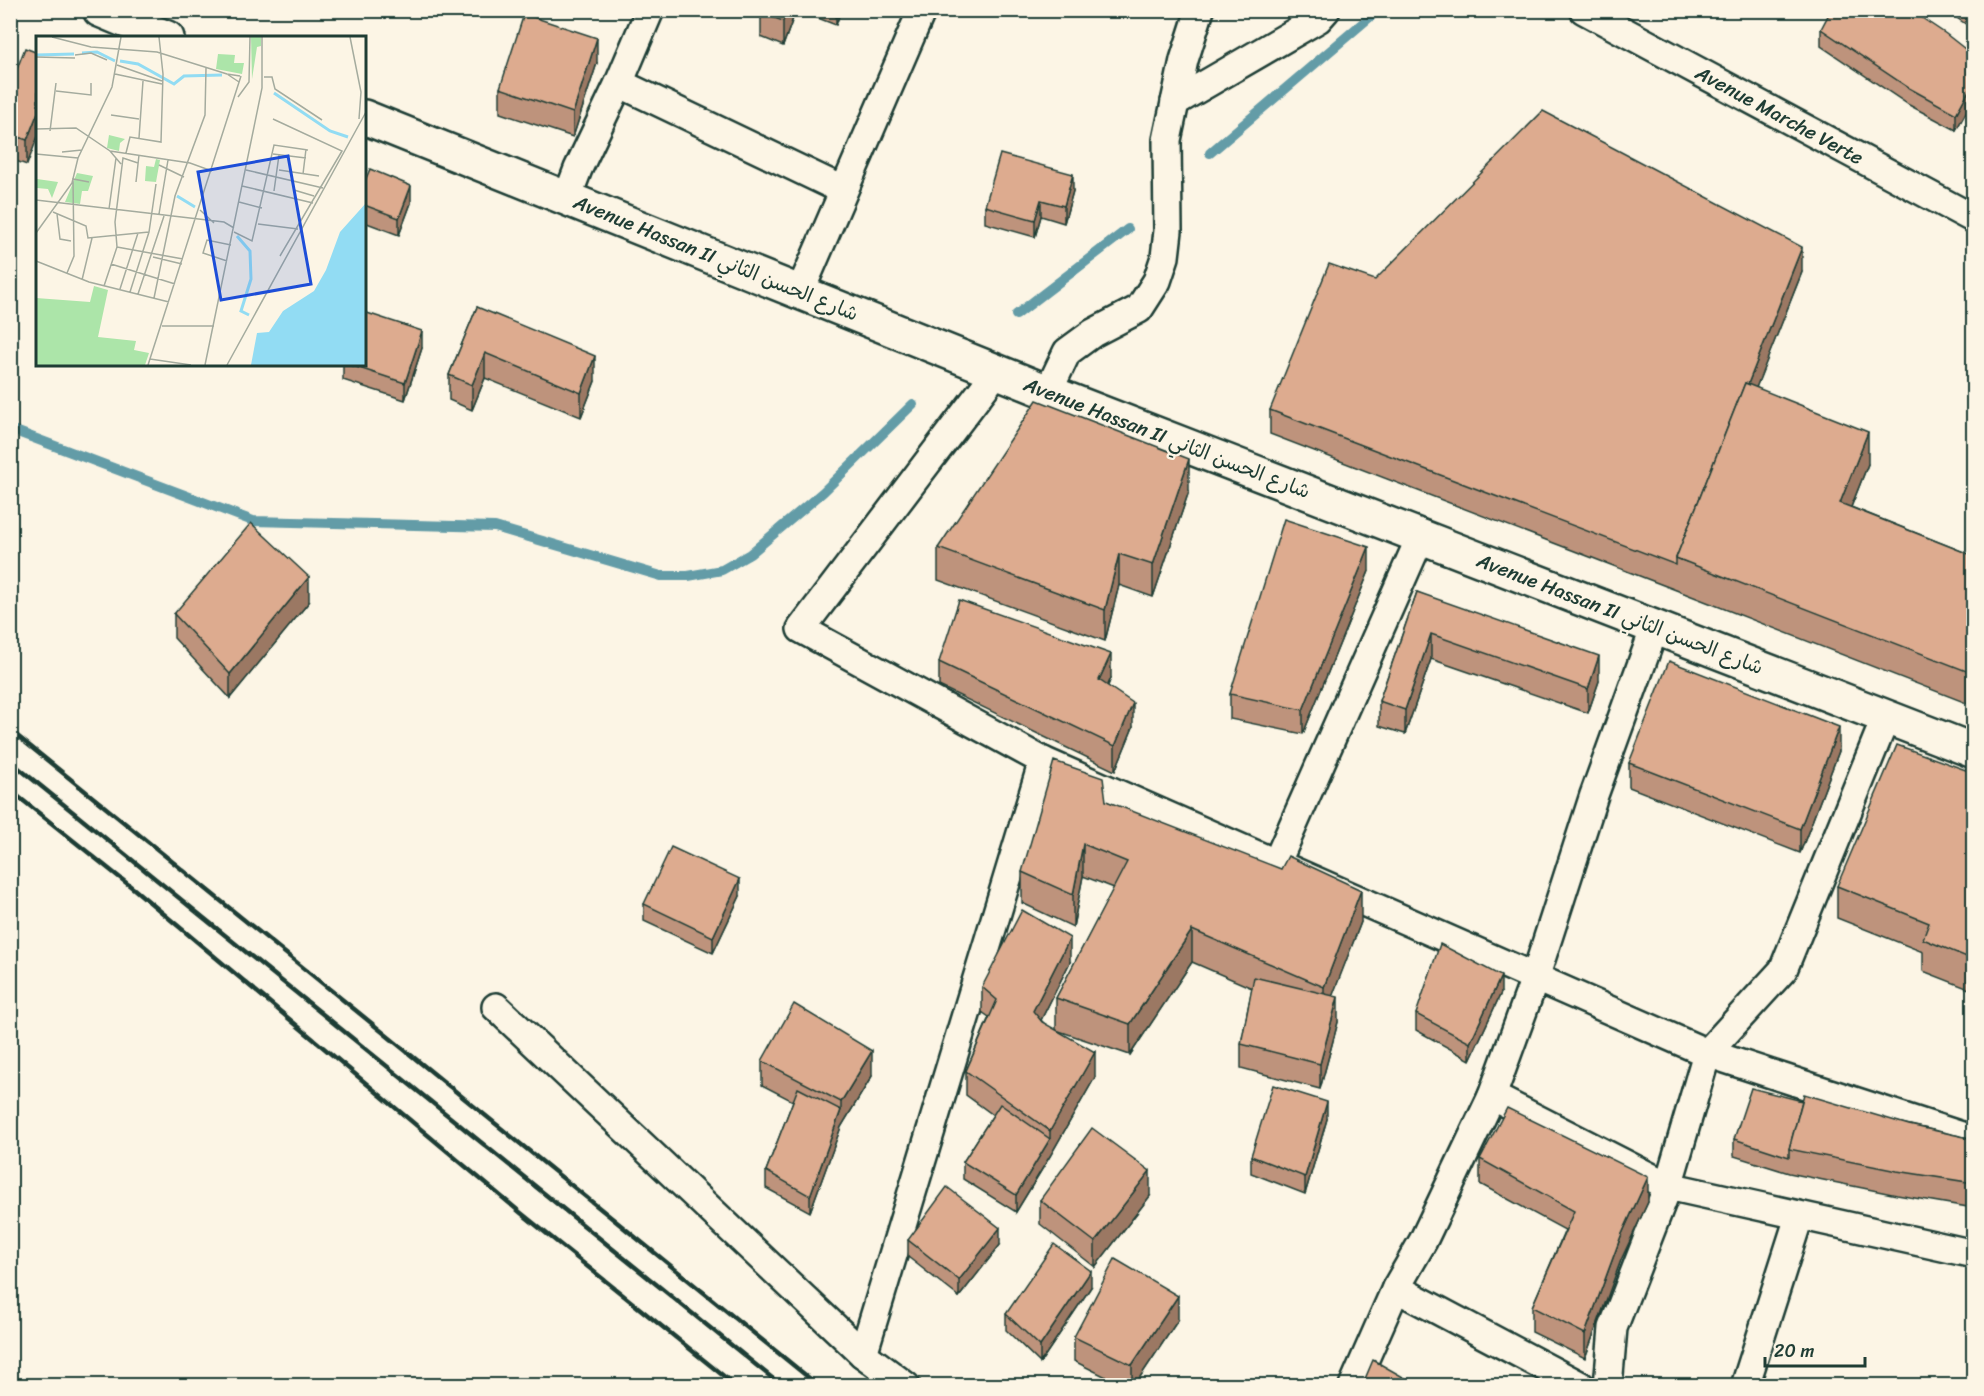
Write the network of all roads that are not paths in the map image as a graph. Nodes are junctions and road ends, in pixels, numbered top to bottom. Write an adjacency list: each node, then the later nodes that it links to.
1 (100, 10): 7 (street)
2 (650, 10): 8 (street)
3 (922, 10): 11 (street)
4 (1200, 10): 9 (street)
5 (1326, 10): 9 (street)
6 (1584, 10): 13 (street, Avenue Marche Verte)
7 (162, 36)
8 (620, 83): 11 (street); 12 (street)
9 (1175, 102): 16 (street)
10 (366, 118): 12 (street, Avenue Hassan II شارع الحسن الثاني)
11 (843, 190): 14 (street)
12 (567, 198): 14 (street, Avenue Hassan II شارع الحسن الثاني)
13 (1971, 211)
14 (800, 292): 15 (street, Avenue Hassan II شارع الحسن الثاني)
15 (997, 371): 16 (street, Avenue Hassan II شارع الحسن الثاني); 21 (street)
16 (1048, 392): 17 (street, Avenue Hassan II شارع الحسن الثاني)
17 (1421, 536): 18 (street, Avenue Hassan II شارع الحسن الثاني); 22 (street)
18 (1655, 627): 19 (street, Avenue Hassan II شارع الحسن الثاني); 23 (street)
19 (1886, 717): 20 (street, Avenue Hassan II شارع الحسن الثاني); 25 (street)
20 (1974, 751)
21 (1042, 761): 22 (street); 32 (street)
22 (1276, 864): 23 (street)
23 (1535, 978): 25 (street); 26 (street)
24 (496, 1007): 32 (street)
25 (1707, 1053): 27 (street); 28 (street)
26 (1492, 1096): 28 (street); 31 (street)
27 (1974, 1140)
28 (1668, 1186): 29 (street); 36 (street)
29 (1799, 1217): 30 (street); 37 (street)
30 (1974, 1254)
31 (1396, 1288): 34 (street); 35 (street)
32 (863, 1354): 33 (street)
33 (906, 1386)
34 (1353, 1386)
35 (1581, 1386)
36 (1608, 1386)
37 (1745, 1386)

